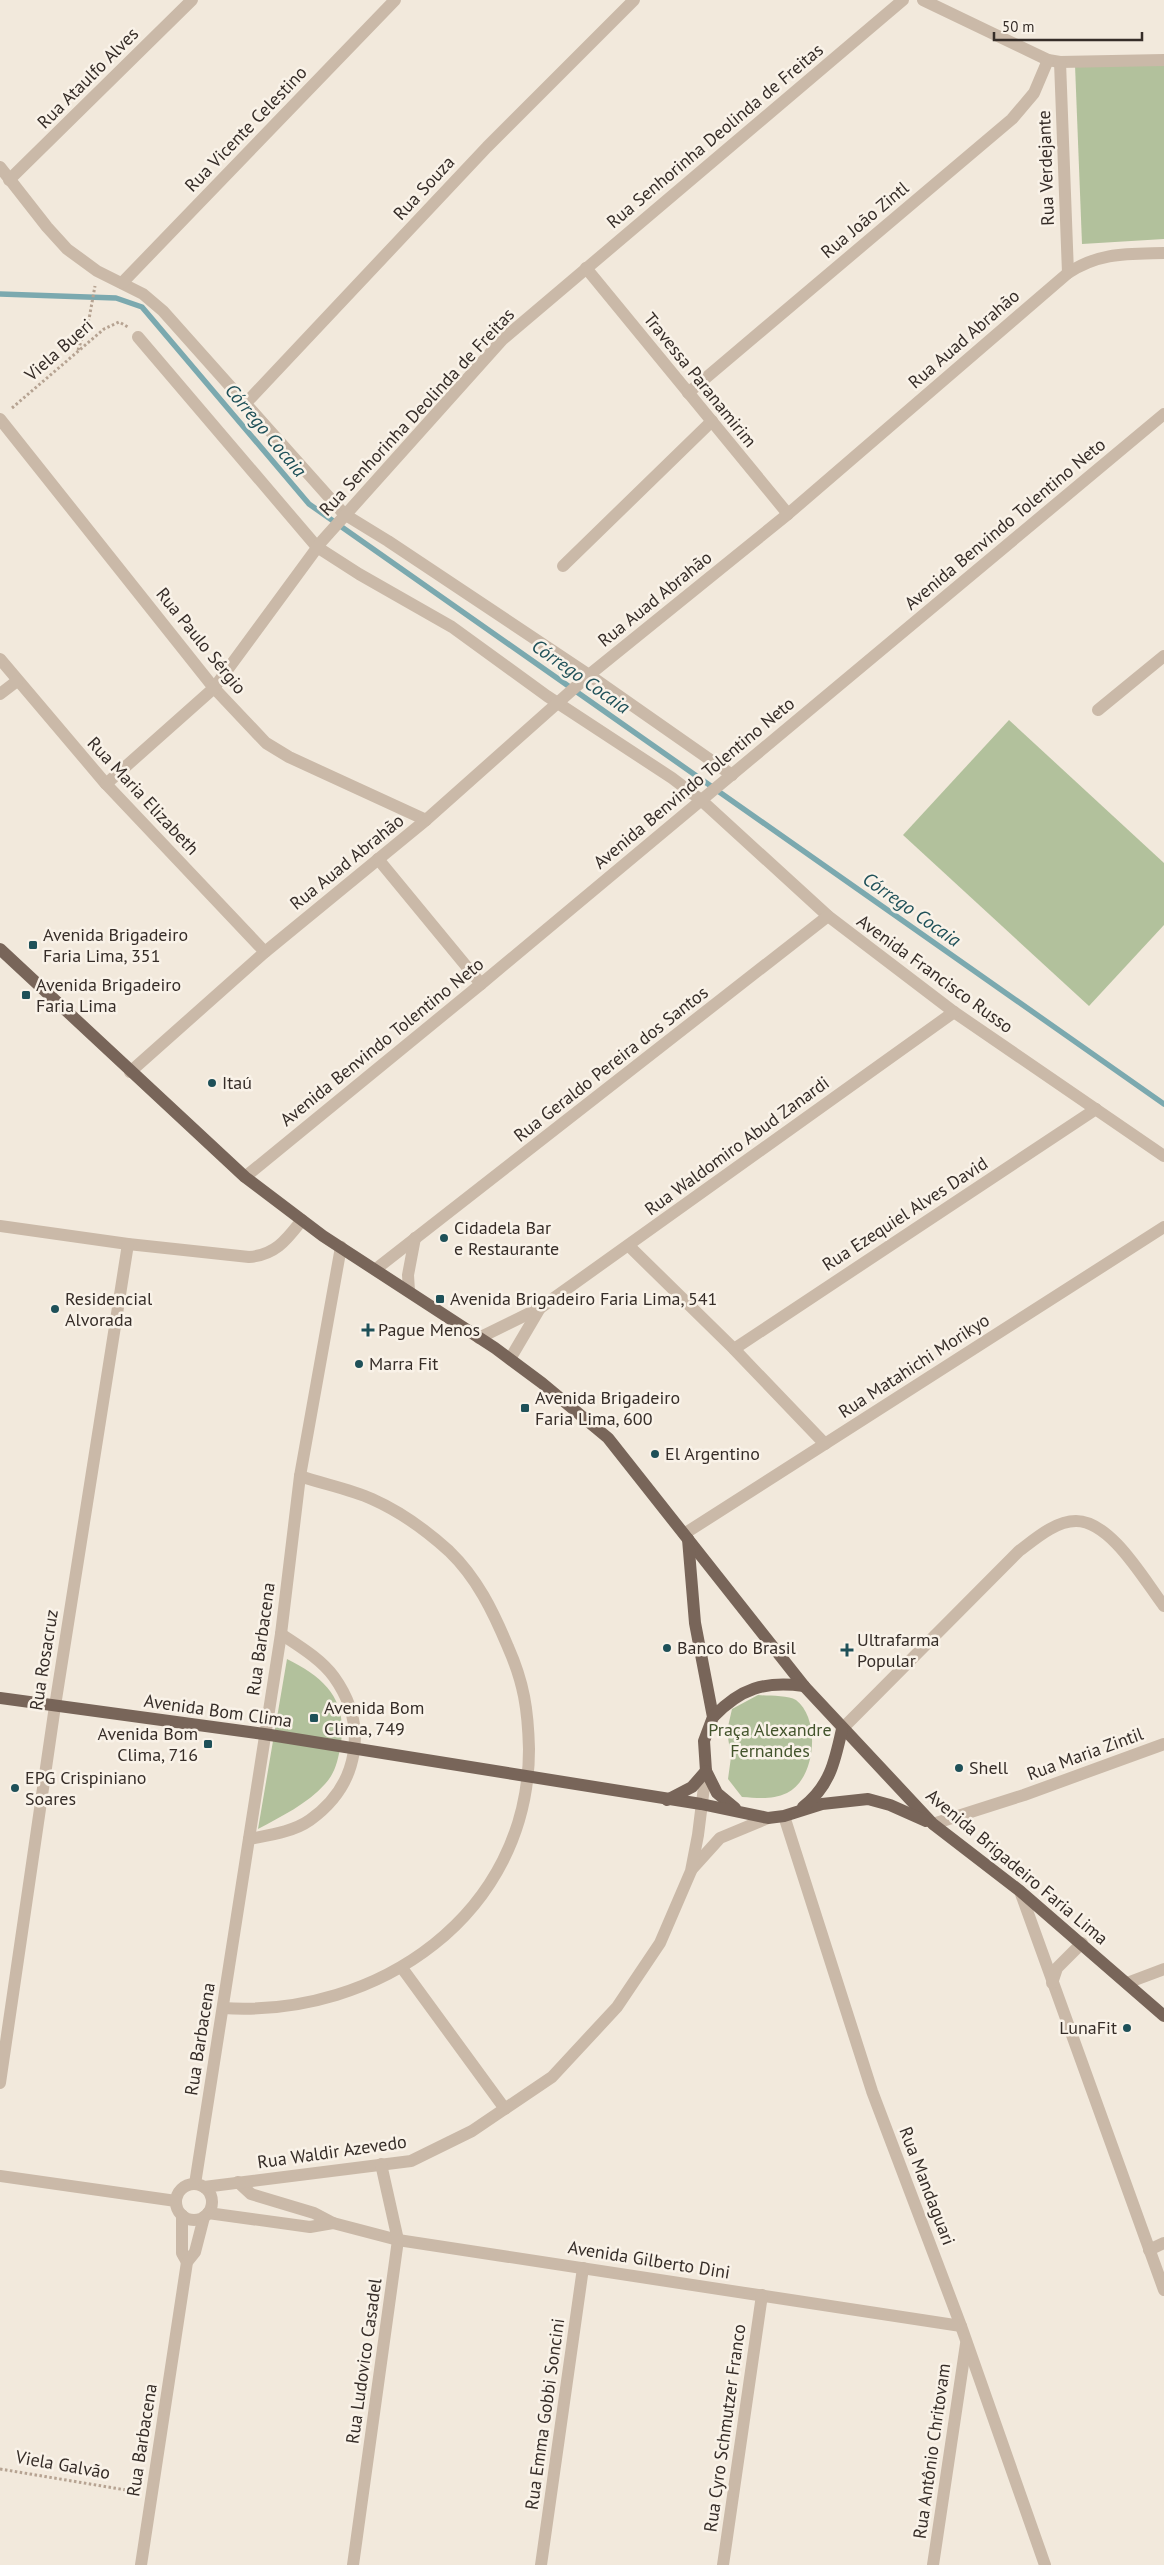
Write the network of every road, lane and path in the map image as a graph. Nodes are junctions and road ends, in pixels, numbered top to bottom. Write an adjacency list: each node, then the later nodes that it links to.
1 (192, 0): 9 (street, Rua Ataulfo Alves)
2 (395, 0): 14 (street, Rua Vicente Celestino)
3 (634, 0): 18 (street, Rua Souza)
4 (903, 0): 11 (street, Rua Senhorinha Deolinda de Freitas)
5 (923, 0): 7 (street)
6 (1164, 60): 7 (street)
7 (1054, 61): 12 (street, Rua Verdejante); 17 (street, Rua João Zintl)
8 (0, 167): 9 (street)
9 (9, 180): 14 (street)
10 (1164, 253): 12 (street, Rua Auad Abrahão)
11 (586, 268): 17 (street, Travessa Paranamirim); 23 (street, Rua Senhorinha Deolinda de Freitas)
12 (1068, 273): 22 (street, Rua Auad Abrahão)
13 (96, 279): 16 (path)
14 (122, 283): 18 (street)
15 (138, 337): 16 (path, Viela Bueri); 24 (street, Avenida Francisco Russo)
16 (78, 351): 20 (path, Viela Bueri)
17 (688, 393): 21 (street, Travessa Paranamirim)
18 (246, 404): 23 (street)
19 (1164, 414): 34 (street, Avenida Benvindo Tolentino Neto)
20 (4, 416): 30 (street, Rua Paulo Sérgio)
21 (712, 421): 22 (street, Travessa Paranamirim); 25 (street)
22 (788, 514): 28 (street, Rua Auad Abrahão)
23 (341, 518): 24 (street, Rua Senhorinha Deolinda de Freitas); 28 (street)
24 (319, 544): 30 (street, Rua Senhorinha Deolinda de Freitas); 32 (street, Avenida Francisco Russo)
25 (563, 566)
26 (1164, 656): 33 (street)
27 (0, 659): 29 (street, Rua Maria Elizabeth)
28 (585, 679): 32 (street, Rua Auad Abrahão); 34 (street)
29 (17, 681): 31 (street); 35 (street, Rua Maria Elizabeth)
30 (214, 688): 35 (street, Rua Senhorinha Deolinda de Freitas); 37 (street, Rua Paulo Sérgio)
31 (0, 694)
32 (562, 699): 36 (street, Avenida Francisco Russo); 37 (street, Rua Auad Abrahão)
33 (1098, 710)
34 (728, 777): 36 (street, Avenida Benvindo Tolentino Neto)
35 (106, 784): 41 (street, Rua Maria Elizabeth)
36 (704, 798): 39 (street, Avenida Francisco Russo); 42 (street, Avenida Benvindo Tolentino Neto)
37 (426, 820): 38 (street, Rua Auad Abrahão)
38 (378, 859): 41 (street, Rua Auad Abrahão); 42 (street)
39 (828, 916): 43 (street, Avenida Francisco Russo); 51 (street, Rua Geraldo Pereira dos Santos)
40 (0, 949): 44 (main road, Avenida Brigadeiro Faria Lima)
41 (265, 952): 44 (street, Rua Auad Abrahão)
42 (481, 984): 47 (street, Avenida Benvindo Tolentino Neto)
43 (954, 1012): 45 (street, Avenida Francisco Russo); 53 (street, Rua Waldomiro Abud Zanardi)
44 (130, 1072): 47 (main road, Avenida Brigadeiro Faria Lima)
45 (1096, 1109): 46 (street, Avenida Francisco Russo); 59 (street, Rua Ezequiel Alves David)
46 (1164, 1156)
47 (245, 1177): 48 (main road, Avenida Brigadeiro Faria Lima)
48 (302, 1220): 52 (street); 54 (main road, Avenida Brigadeiro Faria Lima)
49 (0, 1226): 52 (street)
50 (1164, 1227): 61 (street, Rua Matahichi Morikyo)
51 (415, 1238): 55 (street, Rua Geraldo Pereira dos Santos); 56 (street)
52 (128, 1244): 68 (street, Rua Rosacruz)
53 (629, 1246): 57 (street, Rua Waldomiro Abud Zanardi); 59 (street)
54 (341, 1247): 55 (main road, Avenida Brigadeiro Faria Lima); 62 (street, Rua Barbacena)
55 (376, 1269): 56 (main road, Avenida Brigadeiro Faria Lima)
56 (409, 1291): 58 (main road, Avenida Brigadeiro Faria Lima)
57 (540, 1308): 58 (street, Rua Waldomiro Abud Zanardi); 60 (street, Rua Waldomiro Abud Zanardi)
58 (479, 1338): 60 (main road, Avenida Brigadeiro Faria Lima)
59 (734, 1349): 61 (street)
60 (510, 1359): 63 (main road, Avenida Brigadeiro Faria Lima)
61 (825, 1444): 63 (street, Rua Matahichi Morikyo)
62 (300, 1476): 65 (street, Rua Barbacena); 75 (street)
63 (686, 1537): 66 (main road, Avenida Brigadeiro Faria Lima); 69 (main road)
64 (1164, 1606): 70 (street)
65 (281, 1634): 71 (street, Rua Barbacena); 73 (street)
66 (804, 1686): 69 (main road); 70 (main road, Avenida Brigadeiro Faria Lima)
67 (0, 1698): 68 (main road, Avenida Bom Clima)
68 (55, 1706): 71 (main road, Avenida Bom Clima); 93 (street, Rua Rosacruz)
69 (713, 1717): 74 (main road, Rua Waldir Azevedo)
70 (842, 1729): 79 (main road); 82 (main road, Avenida Brigadeiro Faria Lima)
71 (264, 1734): 73 (main road, Avenida Bom Clima); 83 (street, Rua Barbacena)
72 (1164, 1744): 82 (street, Rua Maria Zintil)
73 (356, 1750): 75 (main road, Avenida Bom Clima); 83 (street)
74 (706, 1771): 76 (main road); 77 (street, Rua Waldir Azevedo); 78 (main road)
75 (529, 1777): 76 (main road, Avenida Bom Clima); 87 (street)
76 (667, 1800): 77 (main road, Avenida Bom Clima)
77 (701, 1804): 78 (main road, Avenida Bom Clima); 84 (street, Rua Waldir Azevedo)
78 (739, 1811): 81 (main road, Avenida Bom Clima)
79 (796, 1811): 80 (main road, Avenida Bom Clima); 82 (main road, Avenida Bom Clima)
80 (784, 1816): 81 (main road, Avenida Bom Clima); 110 (street, Rua Mandaguari)
81 (768, 1818): 84 (street, Rua Waldir Azevedo)
82 (933, 1824): 85 (main road, Avenida Brigadeiro Faria Lima)
83 (249, 1839): 91 (street, Rua Barbacena)
84 (691, 1871): 94 (street, Rua Waldir Azevedo)
85 (1020, 1891): 86 (main road, Avenida Brigadeiro Faria Lima); 89 (street)
86 (1082, 1943): 89 (street); 90 (main road, Avenida Brigadeiro Faria Lima)
87 (402, 1968): 91 (street); 94 (street)
88 (1164, 1969): 90 (street)
89 (1052, 1983): 105 (street)
90 (1127, 1983): 92 (main road, Avenida Brigadeiro Faria Lima)
91 (223, 2008): 98 (street, Rua Barbacena)
92 (1164, 2016)
93 (0, 2083)
94 (505, 2109): 95 (street, Rua Waldir Azevedo)
95 (381, 2164): 97 (street, Rua Waldir Azevedo); 103 (street, Rua Ludovico Casadel)
96 (0, 2176): 99 (street)
97 (238, 2182): 98 (street, Rua Waldir Azevedo); 102 (street, Avenida Gilberto Dini)
98 (199, 2186): 99 (street); 101 (street)
99 (176, 2201): 100 (street)
100 (182, 2215): 101 (street); 106 (street, Rua Barbacena)
101 (206, 2215): 102 (street, Avenida Gilberto Dini); 106 (street, Rua Barbacena)
102 (333, 2223): 103 (street, Avenida Gilberto Dini)
103 (398, 2240): 107 (street, Avenida Gilberto Dini); 115 (street, Rua Ludovico Casadel)
104 (1164, 2243): 105 (street)
105 (1149, 2250): 108 (street)
106 (187, 2262): 113 (street, Rua Barbacena)
107 (584, 2268): 109 (street, Avenida Gilberto Dini); 116 (street, Rua Emma Gobbi Soncini)
108 (1164, 2290)
109 (762, 2295): 110 (street, Avenida Gilberto Dini); 117 (street, Rua Cyro Schmutzer Franco)
110 (961, 2326): 111 (street, Rua Mandaguari)
111 (966, 2342): 118 (street, Rua Antônio Chritovam); 119 (street, Rua Mandaguari)
112 (0, 2469): 113 (path, Viela Galvão)
113 (151, 2494): 114 (street, Rua Barbacena)
114 (141, 2565)
115 (353, 2565)
116 (541, 2565)
117 (723, 2565)
118 (933, 2565)
119 (1045, 2565)

